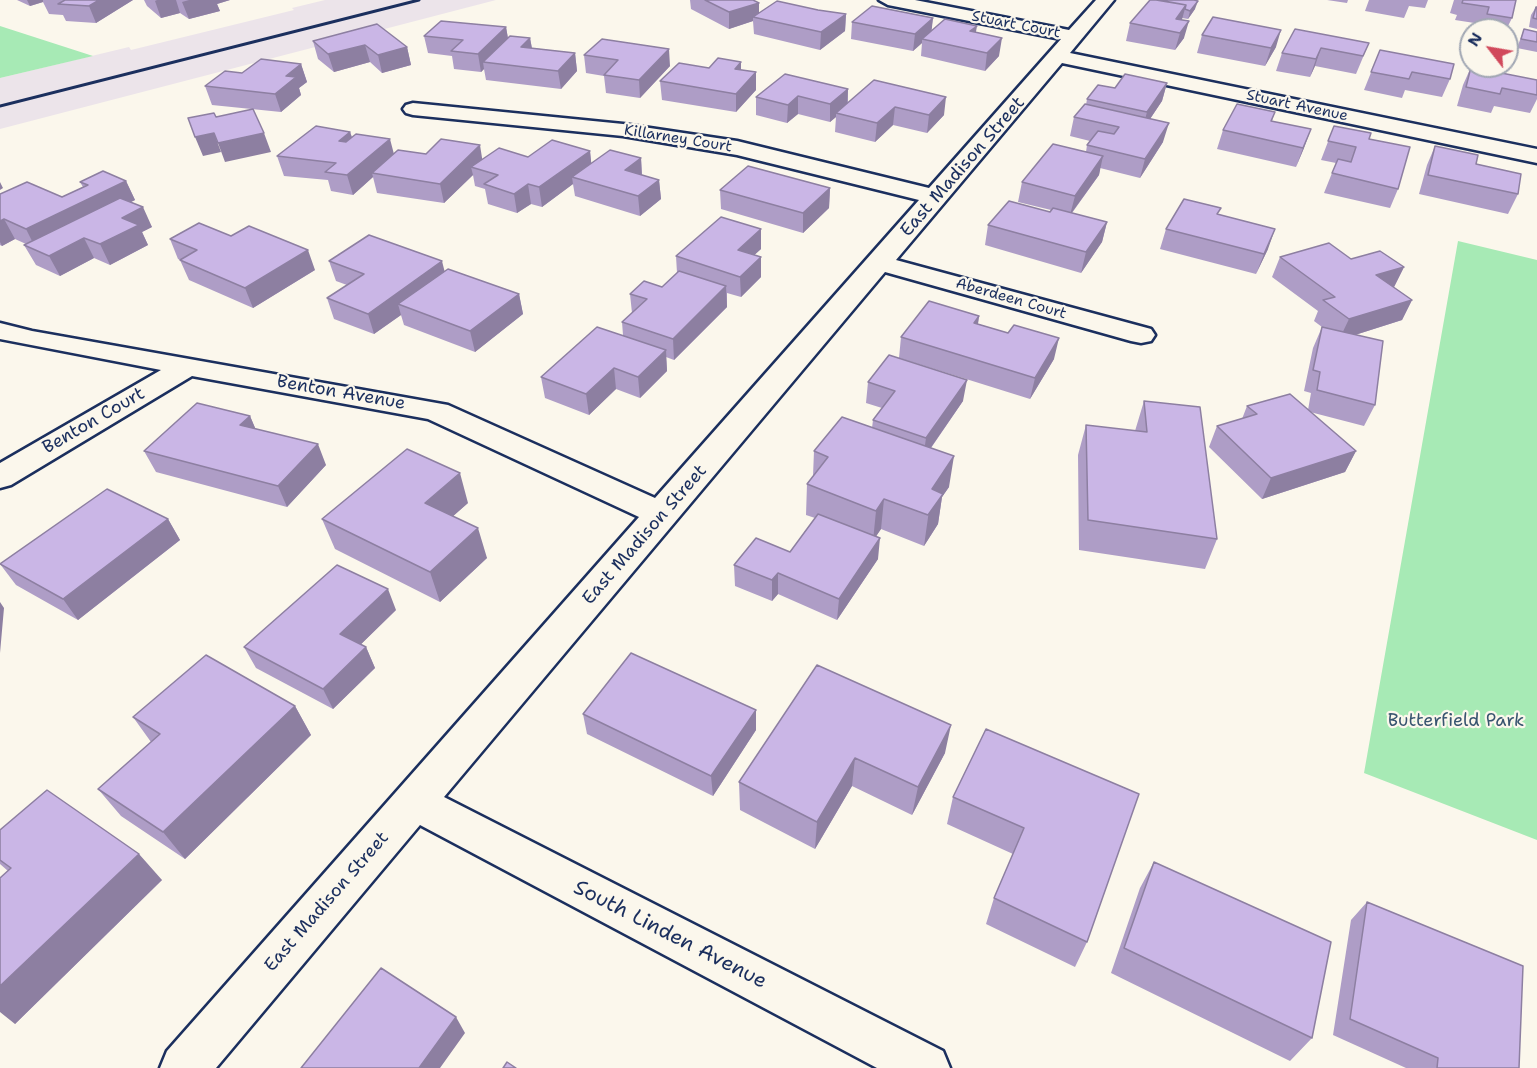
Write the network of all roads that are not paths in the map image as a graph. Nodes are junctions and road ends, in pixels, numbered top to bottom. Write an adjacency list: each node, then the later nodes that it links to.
1 (888, 0): 3 (street, Stuart Court)
2 (1105, 0): 3 (street, East Madison Street)
3 (1065, 46): 5 (street, Stuart Avenue); 6 (street, East Madison Street)
4 (413, 109): 6 (street, Killarney Court)
5 (1537, 156)
6 (937, 197): 7 (street, East Madison Street)
7 (880, 263): 9 (street, Aberdeen Court); 12 (street, East Madison Street)
8 (0, 331): 10 (street, Benton Avenue)
9 (1141, 335)
10 (189, 366): 11 (street, Benton Court); 12 (street, Benton Avenue)
11 (0, 477)
12 (664, 515): 13 (street, East Madison Street)
13 (414, 802): 14 (street, East Madison Street); 15 (street, South Linden Avenue)
14 (183, 1068)
15 (926, 1068)

